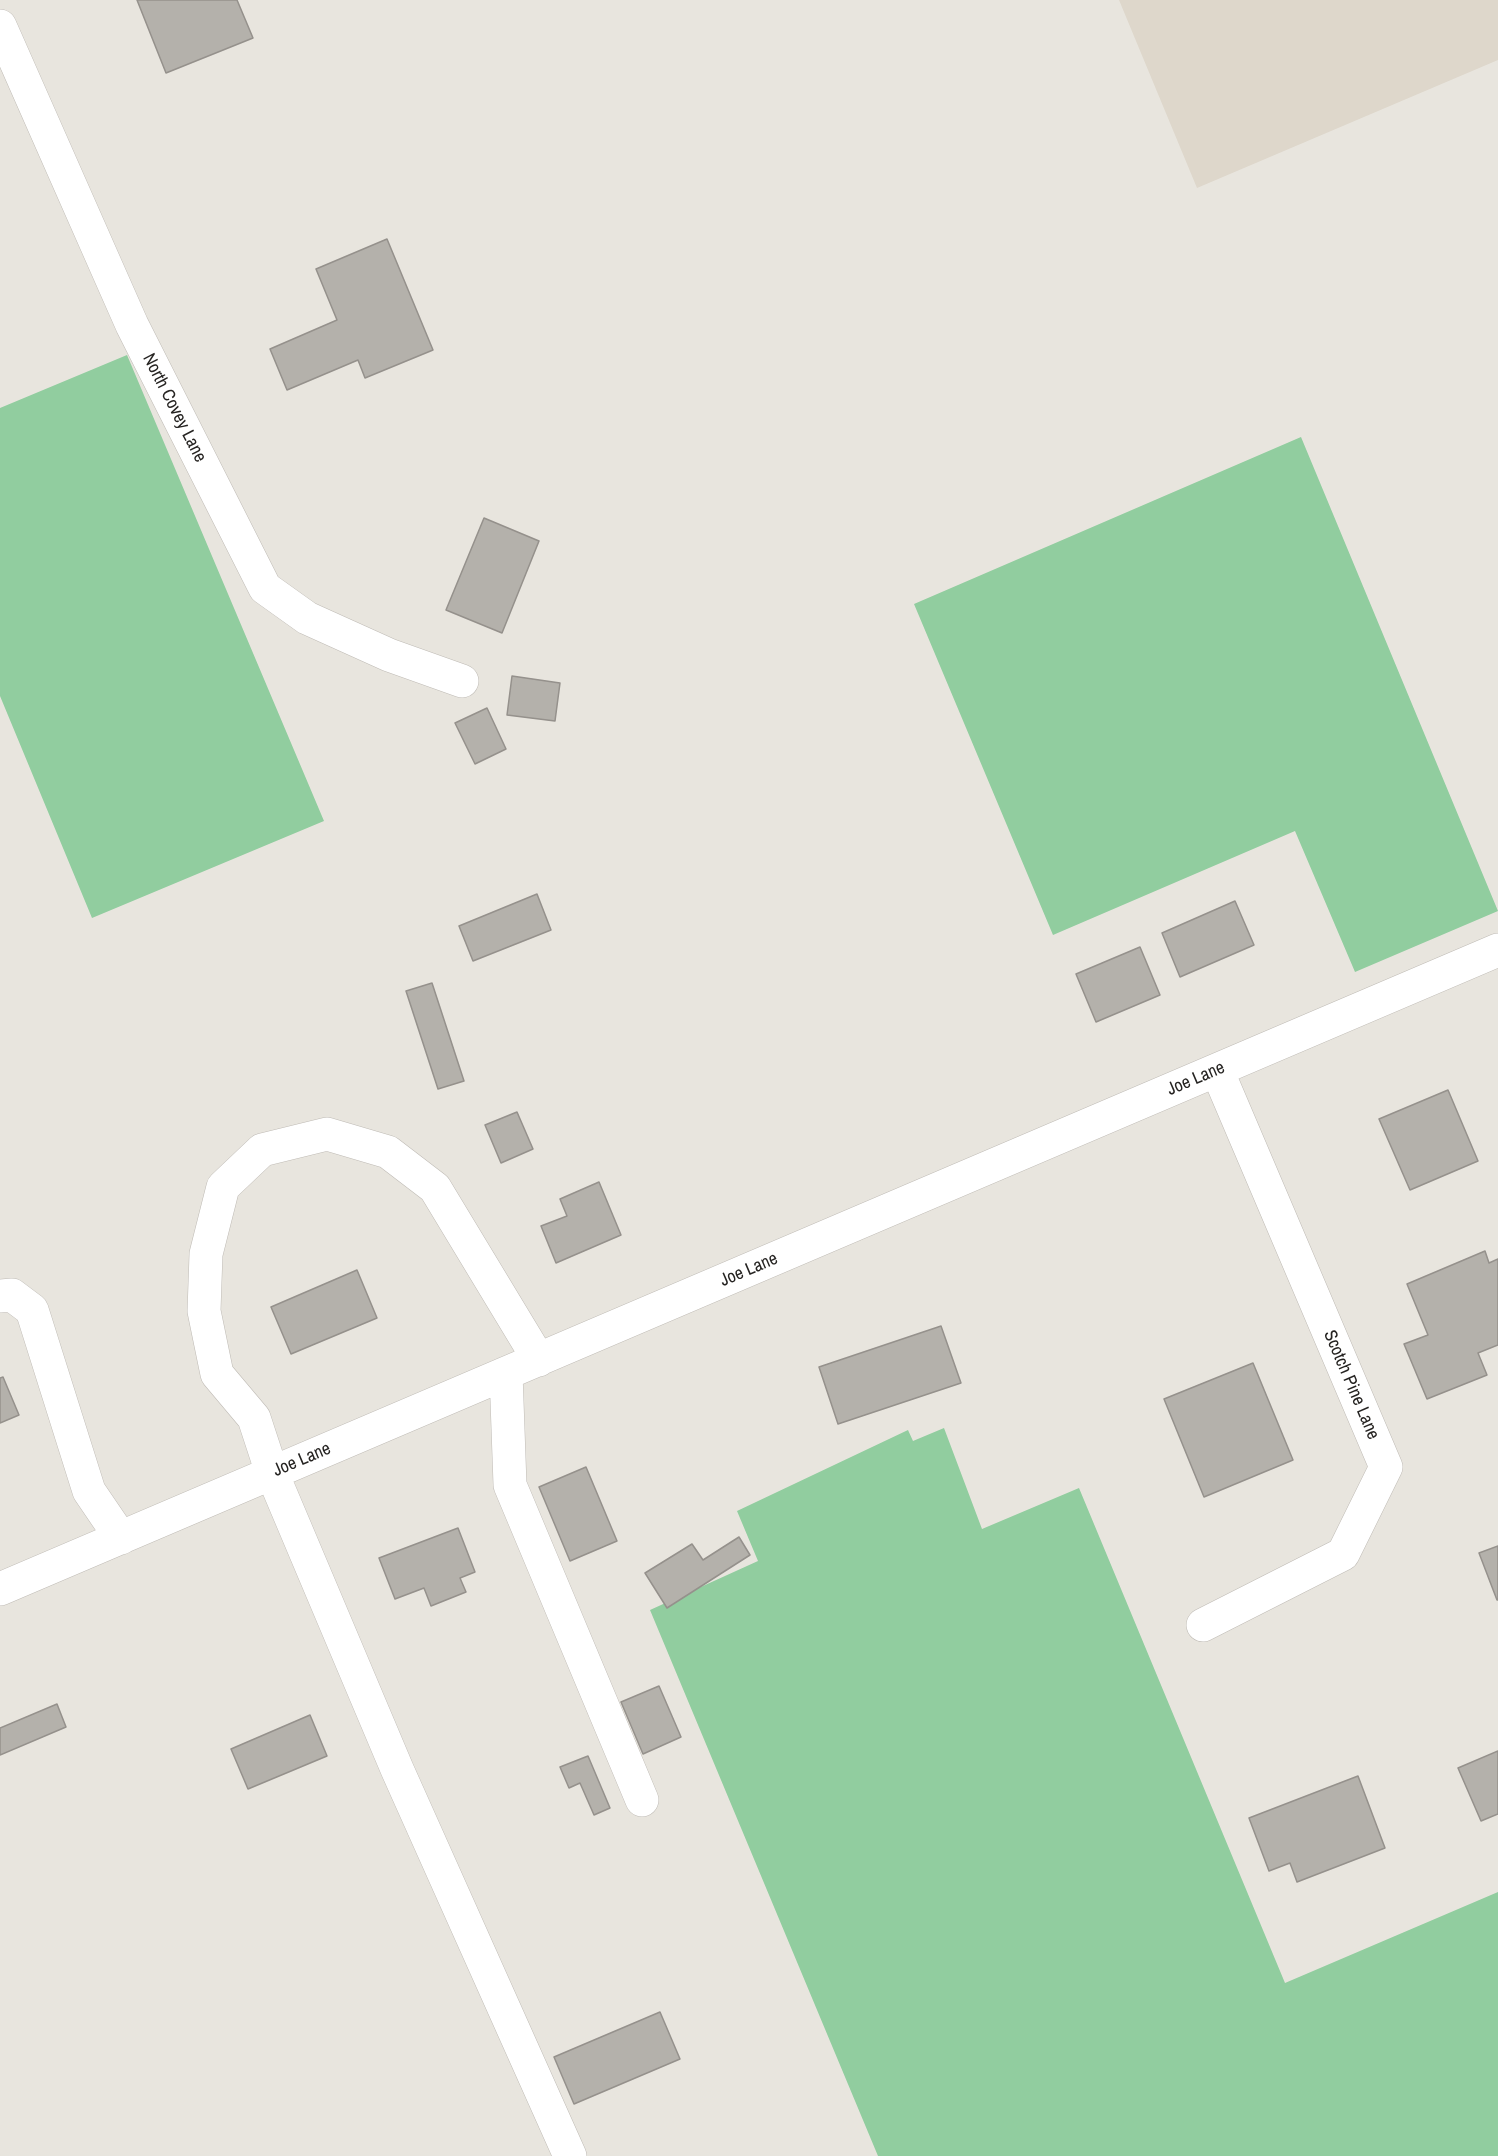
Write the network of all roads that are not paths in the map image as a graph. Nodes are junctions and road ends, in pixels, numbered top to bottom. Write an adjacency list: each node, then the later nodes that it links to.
1 (0, 26): 2 (street, North Covey Lane)
2 (462, 681)
3 (1498, 950): 4 (street, Joe Lane)
4 (1217, 1070): 6 (street, Joe Lane); 11 (street, Scotch Pine Lane)
5 (0, 1296): 9 (street)
6 (539, 1360): 7 (street, Joe Lane); 8 (street)
7 (506, 1373): 8 (street, Joe Lane); 12 (street)
8 (273, 1473): 9 (street, Joe Lane); 13 (street)
9 (121, 1538): 10 (street, Joe Lane)
10 (0, 1589)
11 (1203, 1625)
12 (642, 1800)
13 (570, 2156)

